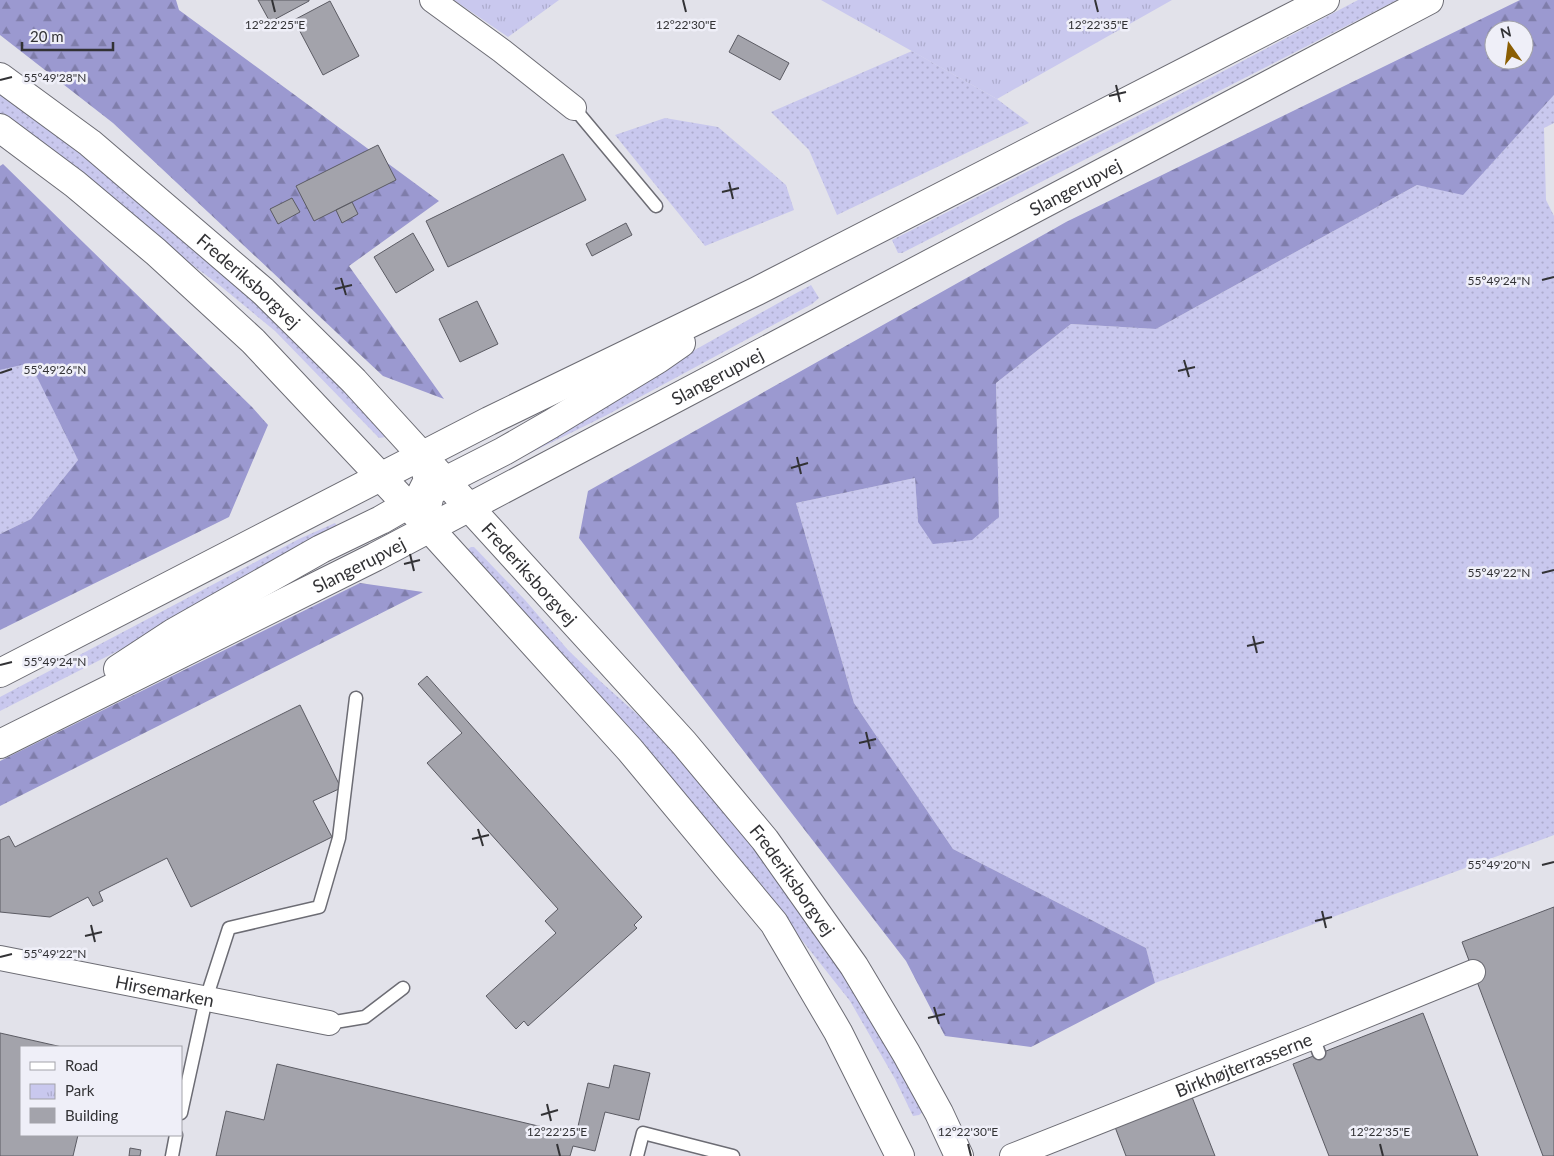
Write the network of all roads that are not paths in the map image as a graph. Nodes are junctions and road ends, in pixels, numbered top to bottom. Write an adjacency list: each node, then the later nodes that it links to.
1 (432, 0): 5 (street)
2 (1325, 0): 8 (main road)
3 (1430, 0): 13 (main road, Slangerupvej)
4 (0, 77): 9 (main road, Frederiksborgvej)
5 (574, 108): 7 (lane)
6 (0, 128): 10 (main road)
7 (656, 206)
8 (756, 291): 9 (main road); 11 (main road)
9 (422, 456): 10 (main road); 11 (main road, Frederiksborgvej); 12 (main road)
10 (380, 478): 12 (main road); 15 (main road)
11 (445, 481): 13 (main road, Frederiksborgvej); 14 (main road)
12 (407, 505): 14 (main road); 17 (main road)
13 (469, 507): 14 (main road, Slangerupvej); 29 (main road, Frederiksborgvej)
14 (429, 528): 17 (main road, Slangerupvej); 28 (main road)
15 (0, 673)
16 (356, 698): 21 (lane)
17 (5, 741)
18 (0, 958): 21 (street, Hirsemarken)
19 (1473, 972): 30 (street, Birkhøjterrasserne)
20 (403, 988): 22 (lane)
21 (206, 999): 22 (street, Hirsemarken); 23 (lane)
22 (329, 1023)
23 (182, 1108)
24 (176, 1136): 25 (lane)
25 (172, 1156)
26 (637, 1156): 27 (lane)
27 (733, 1156)
28 (900, 1156)
29 (959, 1156)
30 (1012, 1156)

